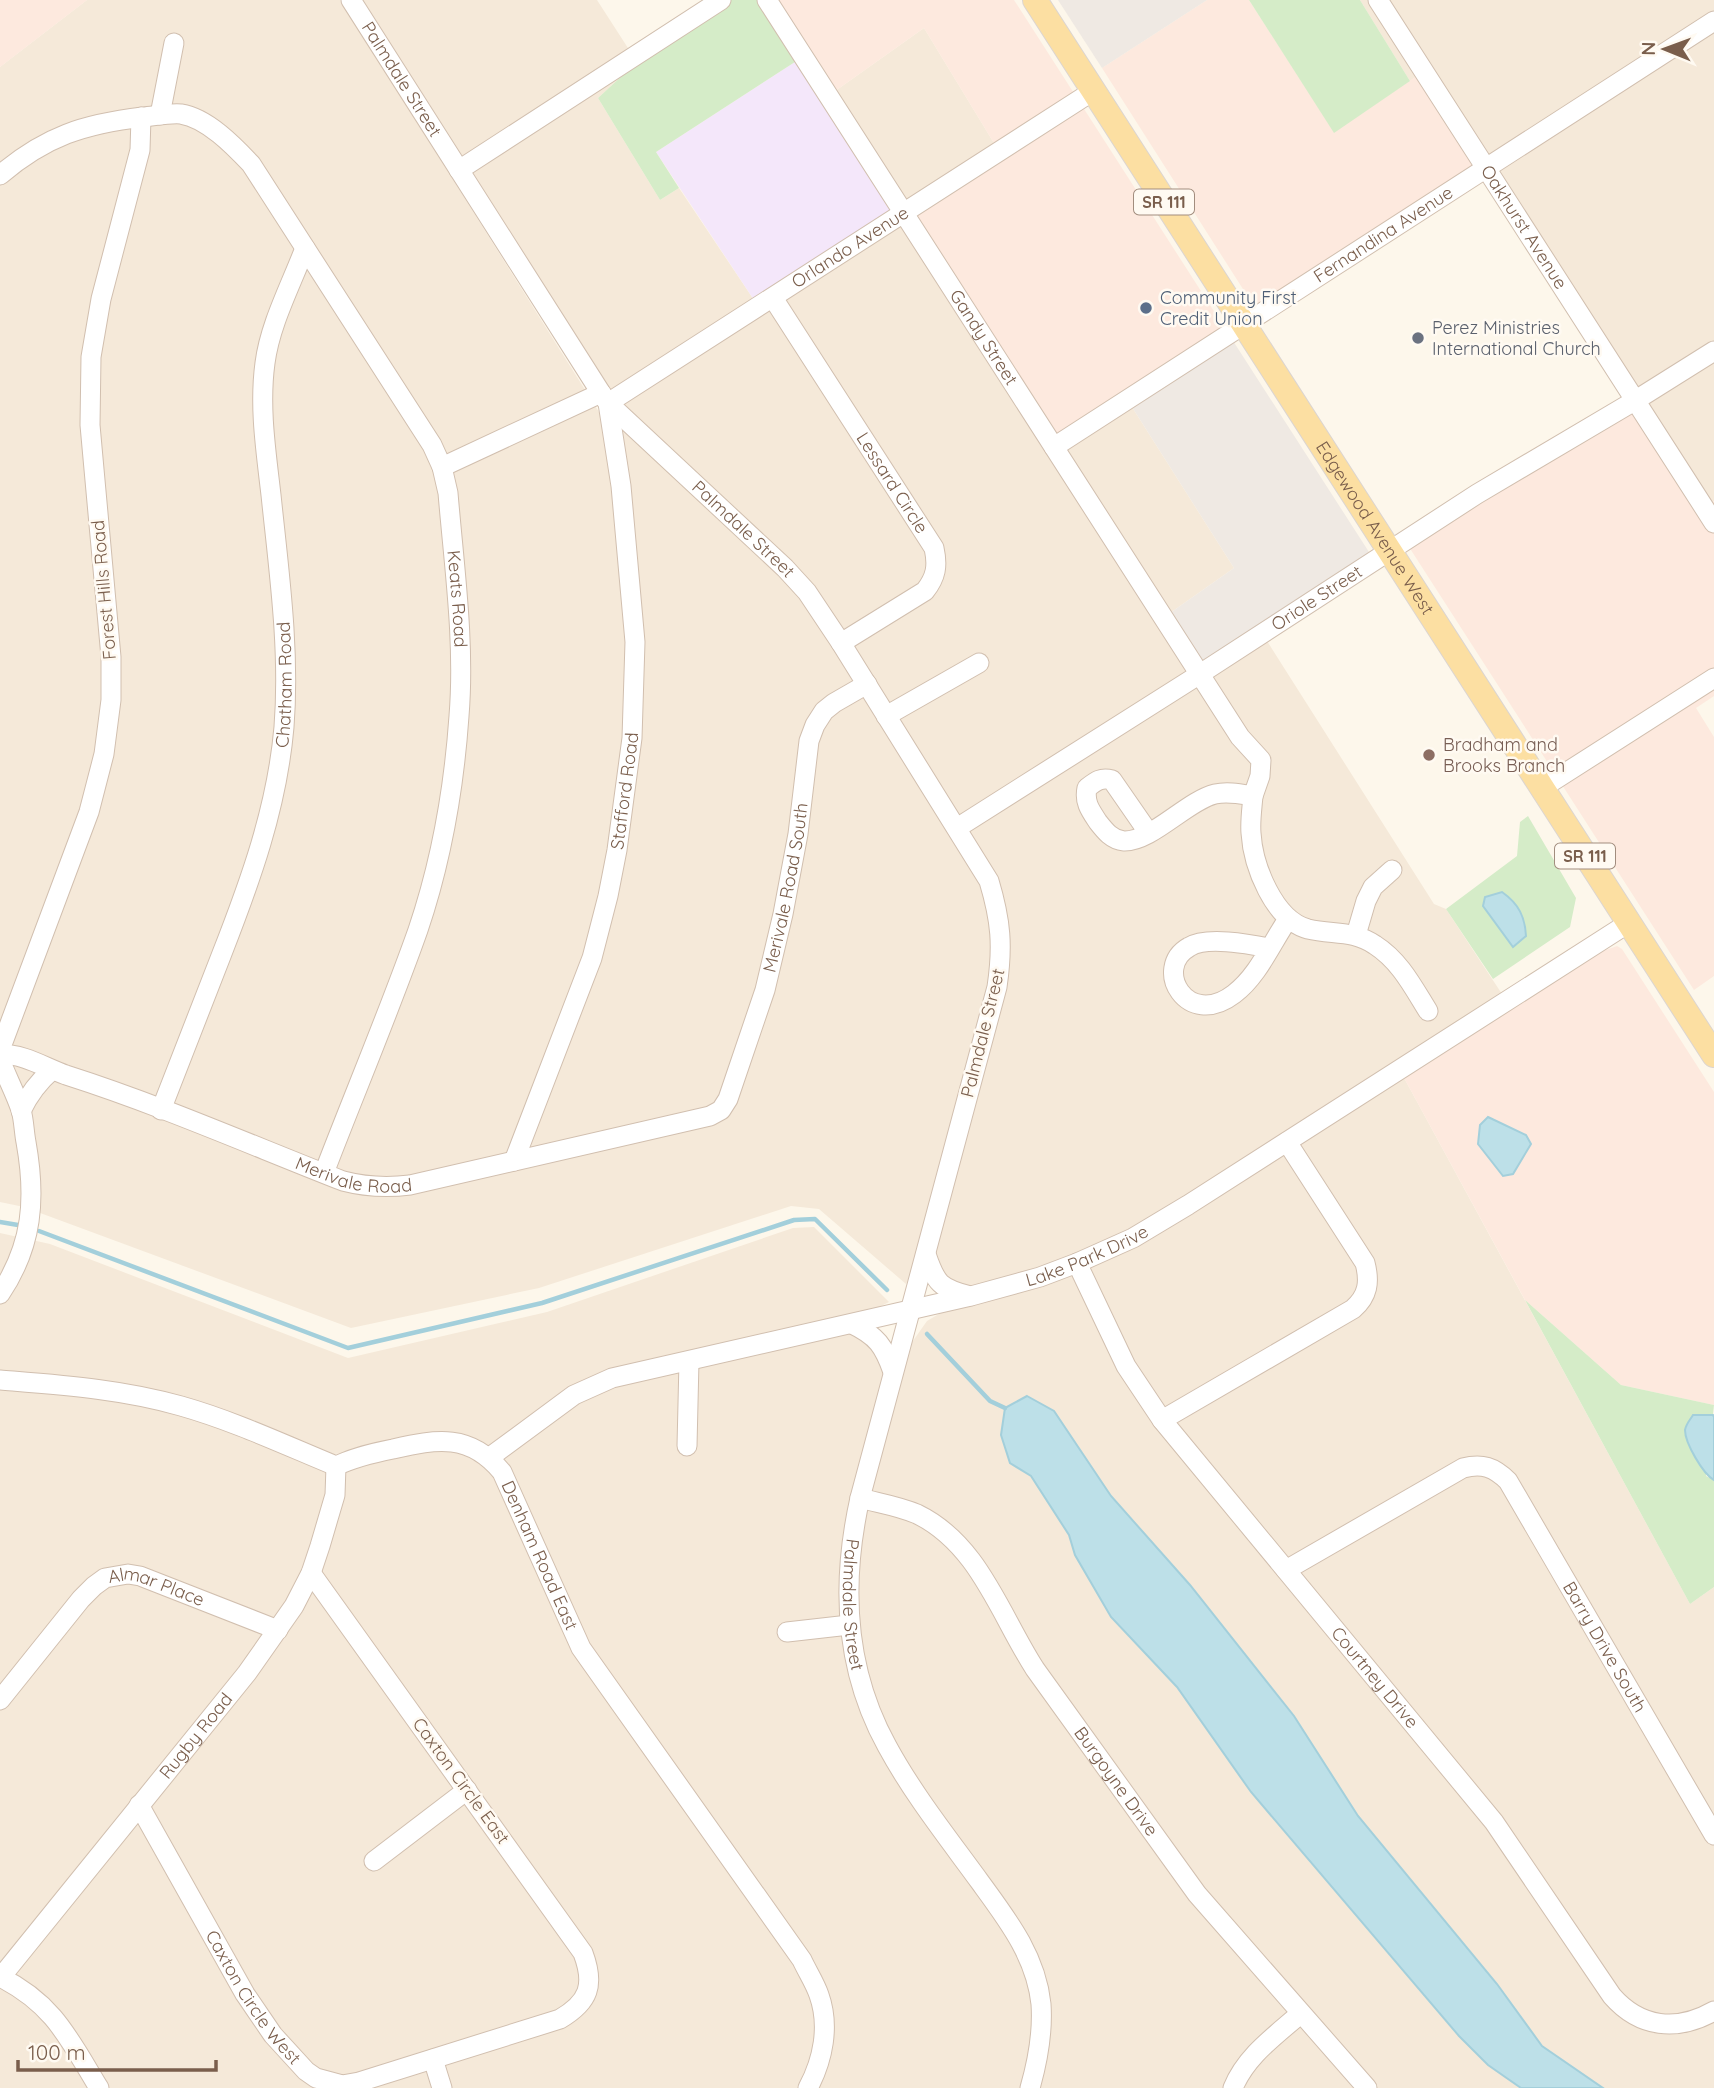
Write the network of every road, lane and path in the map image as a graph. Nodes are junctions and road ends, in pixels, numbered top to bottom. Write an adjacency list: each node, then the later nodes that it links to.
1 (351, 0): 11 (street, Palmdale Street)
2 (721, 0): 11 (street)
3 (768, 0): 13 (street, Gandy Street)
4 (1035, 0): 8 (main road, Edgewood Avenue West / SR 111)
5 (1378, 0): 10 (street, Oakhurst Avenue)
6 (1714, 21): 10 (street, Fernandina Avenue)
7 (174, 43): 9 (street, Forest Hills Road)
8 (1093, 91): 13 (street, Orlando Avenue); 16 (main road, Edgewood Avenue West / SR 111)
9 (151, 116): 12 (street, Keats Road); 14 (street, Keats Road); 40 (street, Forest Hills Road)
10 (1487, 169): 16 (street, Fernandina Avenue); 19 (street, Oakhurst Avenue)
11 (459, 170): 18 (street, Palmdale Street)
12 (0, 175)
13 (904, 214): 15 (street, Orlando Avenue); 20 (street, Gandy Street)
14 (305, 248): 21 (street, Keats Road); 44 (street, Chatham Road)
15 (773, 298): 18 (street, Orlando Avenue); 24 (street, Lessard Circle)
16 (1244, 325): 20 (street, Fernandina Avenue); 23 (main road, Edgewood Avenue West / SR 111)
17 (1714, 351): 19 (street, Oriole Street)
18 (605, 398): 21 (street, Orlando Avenue); 24 (street, Palmdale Street); 48 (street, Stafford Road)
19 (1636, 400): 22 (street, Oakhurst Avenue); 23 (street, Oriole Street)
20 (1054, 447): 26 (street, Gandy Street)
21 (442, 467): 49 (street, Keats Road)
22 (1714, 523)
23 (1388, 550): 26 (street, Oriole Street); 30 (main road, Edgewood Avenue West / SR 111)
24 (841, 643): 28 (street, Palmdale Street)
25 (979, 663): 29 (street)
26 (1200, 674): 31 (street, Gandy Street); 32 (street, Oriole Street)
27 (1714, 678): 30 (street)
28 (866, 684): 29 (street, Palmdale Street); 45 (street, Merivale Road South)
29 (886, 716): 32 (street, Palmdale Street)
30 (1542, 788): 36 (main road, Edgewood Avenue West / SR 111)
31 (1253, 796): 33 (street); 35 (street, Gandy Street)
32 (957, 828): 50 (street, Palmdale Street)
33 (1148, 832)
34 (1392, 870): 37 (street)
35 (1288, 919): 37 (street); 38 (street)
36 (1628, 923): 41 (main road, Edgewood Avenue West / SR 111); 47 (street, Lake Park Drive)
37 (1356, 934): 39 (street)
38 (1269, 948): 38 (street)
39 (1428, 1011)
40 (0, 1052): 43 (street, Merivale Road)
41 (1714, 1055)
42 (0, 1059): 46 (street)
43 (52, 1070): 44 (street, Merivale Road); 46 (street)
44 (162, 1110): 49 (street, Merivale Road)
45 (721, 1110): 48 (street, Merivale Road)
46 (21, 1111): 52 (street)
47 (1287, 1142): 51 (street, Lake Park Drive); 59 (street)
48 (514, 1161): 49 (street, Merivale Road)
49 (324, 1173)
50 (926, 1254): 53 (street); 54 (street, Palmdale Street)
51 (1077, 1263): 53 (street, Lake Park Drive); 59 (street, Courtney Drive)
52 (0, 1294)
53 (971, 1296): 54 (street, Lake Park Drive)
54 (911, 1310): 55 (street, Lake Park Drive); 57 (street, Palmdale Street)
55 (852, 1324): 56 (street, Lake Park Drive); 57 (street)
56 (689, 1361): 60 (street); 61 (street, Lake Park Drive)
57 (893, 1372): 63 (street, Palmdale Street)
58 (0, 1380): 62 (street)
59 (1162, 1420): 64 (street, Courtney Drive)
60 (687, 1446)
61 (490, 1457): 62 (street); 81 (street, Denham Road East)
62 (336, 1466): 65 (street, Rugby Road)
63 (860, 1498): 66 (street, Palmdale Street); 77 (street, Burgoyne Drive)
64 (1286, 1570): 72 (street, Barry Drive South); 76 (street, Courtney Drive)
65 (311, 1573): 67 (street, Rugby Road); 70 (street, Caxton Circle East)
66 (849, 1625): 68 (street); 82 (street, Palmdale Street)
67 (278, 1630): 69 (street, Almar Place); 71 (street, Rugby Road)
68 (787, 1632)
69 (0, 1700)
70 (467, 1790): 73 (street); 75 (street, Caxton Circle East)
71 (139, 1805): 74 (street, Rugby Road); 78 (street, Caxton Circle West)
72 (1714, 1835)
73 (374, 1861)
74 (1, 1977): 79 (street)
75 (585, 1996): 78 (street, Caxton Circle West)
76 (1714, 2011)
77 (1300, 2014): 83 (street); 84 (street, Burgoyne Drive)
78 (433, 2059): 80 (street)
79 (99, 2088)
80 (442, 2088)
81 (808, 2088)
82 (1030, 2088)
83 (1233, 2088)
84 (1367, 2088)

